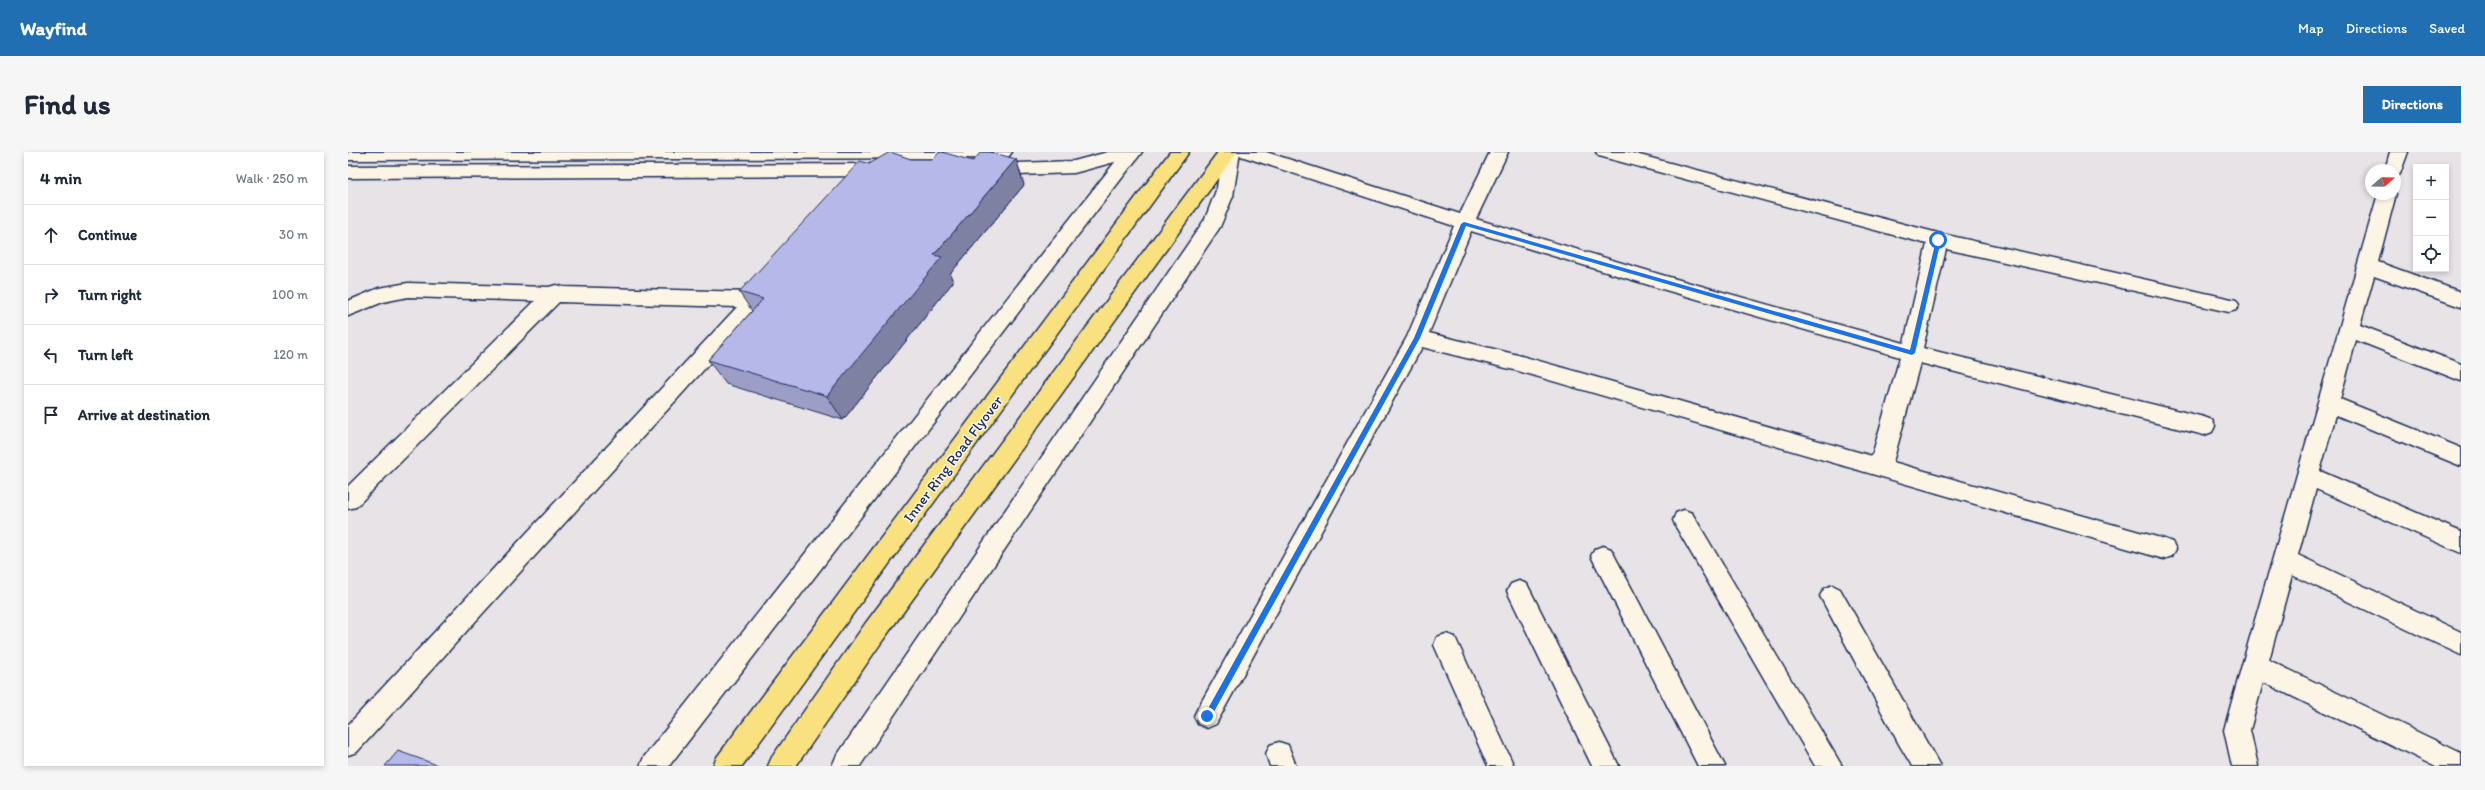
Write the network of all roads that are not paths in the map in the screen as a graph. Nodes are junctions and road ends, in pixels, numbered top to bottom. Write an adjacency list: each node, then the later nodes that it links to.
1 (1003, 152): 9 (street)
2 (1132, 152): 14 (street); 49 (street)
3 (1180, 152): 50 (highway, Inner Ring Road Flyover)
4 (1230, 152): 51 (highway); 52 (street)
5 (1247, 152): 18 (street)
6 (1499, 152): 18 (street)
7 (1605, 152): 10 (street)
8 (2399, 152): 11 (street)
9 (348, 154)
10 (1638, 156): 19 (street)
11 (2396, 164)
12 (875, 170): 13 (street); 15 (street); 16 (street)
13 (898, 170)
14 (975, 170)
15 (348, 172)
16 (859, 188)
17 (2385, 200): 20 (street)
18 (1464, 224): 28 (street); 29 (street)
19 (1938, 240): 25 (street); 29 (street)
20 (2367, 266): 24 (street); 27 (street)
21 (783, 270): 23 (street)
22 (556, 292): 23 (street); 26 (street); 36 (street)
23 (755, 300): 48 (street)
24 (2461, 300)
25 (2229, 305)
26 (348, 309)
27 (2349, 329): 30 (street); 31 (street)
28 (1417, 338): 34 (street); 47 (street)
29 (1912, 353): 32 (street); 34 (street)
30 (2461, 373)
31 (2328, 403): 33 (street); 35 (street)
32 (2204, 426)
33 (2461, 457)
34 (1880, 468): 39 (street)
35 (2308, 476): 38 (street); 41 (street)
36 (348, 500)
37 (1684, 520): 56 (street)
38 (2461, 543)
39 (2164, 550)
40 (1603, 556): 55 (street)
41 (2284, 560): 44 (street); 46 (street)
42 (1519, 591): 54 (street)
43 (1832, 596): 57 (street)
44 (2461, 644)
45 (1446, 645): 53 (street)
46 (2254, 665): 58 (street); 59 (street)
47 (1207, 716)
48 (348, 743)
49 (653, 766)
50 (726, 766)
51 (781, 766)
52 (845, 766)
53 (1501, 766)
54 (1606, 766)
55 (1712, 766)
56 (1829, 766)
57 (1927, 766)
58 (2245, 766)
59 (2461, 766)

